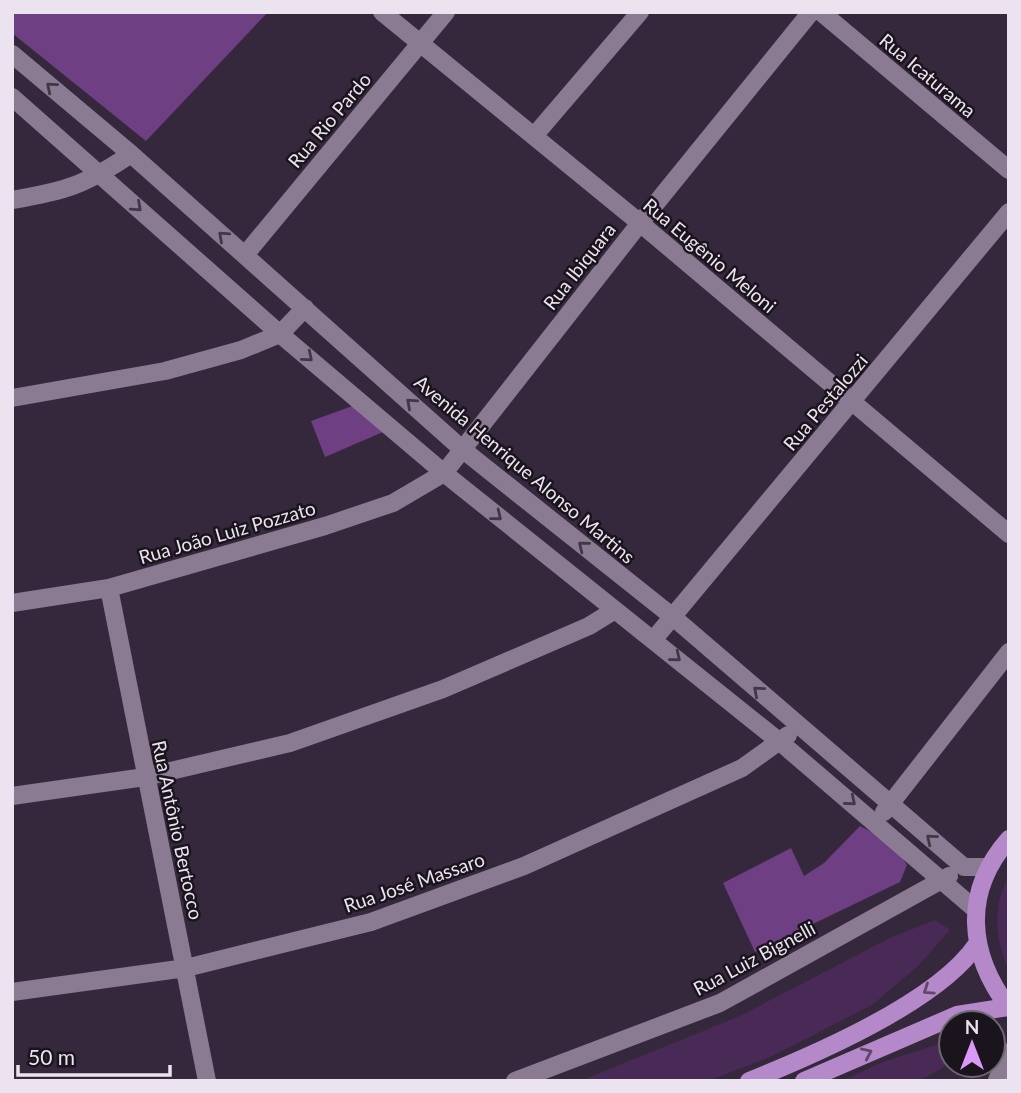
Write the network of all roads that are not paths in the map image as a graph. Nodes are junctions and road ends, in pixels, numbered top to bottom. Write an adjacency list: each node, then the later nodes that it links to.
1 (382, 12): 6 (street, Rua Eugênio Meloni)
2 (446, 12): 6 (street, Rua Rio Pardo)
3 (640, 12): 9 (street)
4 (811, 12): 15 (street, Rua Ibiquara)
5 (821, 12): 11 (street, Rua Icaturama)
6 (421, 43): 9 (street, Rua Eugênio Meloni); 16 (street, Rua Rio Pardo)
7 (12, 54): 10 (street, Avenida Henrique Alonso Martins, one-way to 7)
8 (12, 97): 12 (street)
9 (534, 136): 15 (street, Rua Eugênio Meloni)
10 (131, 154): 12 (street); 16 (street, Avenida Henrique Alonso Martins, one-way to 10)
11 (1009, 170)
12 (101, 175): 13 (street); 18 (street, one-way to 18)
13 (12, 200)
14 (1009, 212): 20 (street, Rua Pestalozzi)
15 (640, 223): 20 (street, Rua Eugênio Meloni); 21 (street, Rua Ibiquara)
16 (244, 256): 17 (street, Avenida Henrique Alonso Martins)
17 (305, 307): 18 (street); 21 (street, Avenida Henrique Alonso Martins, one-way to 17)
18 (280, 334): 19 (street); 22 (street, one-way to 22)
19 (12, 398)
20 (852, 403): 23 (street, Rua Eugênio Meloni); 27 (street, Rua Pestalozzi)
21 (462, 449): 22 (street, Rua Ibiquara); 27 (street, Avenida Henrique Alonso Martins, one-way to 21)
22 (444, 473): 24 (street, Rua João Luiz Pozzato); 26 (street, one-way to 26)
23 (1009, 534)
24 (108, 588): 25 (street, Rua João Luiz Pozzato); 32 (street, Rua Antônio Bertocco)
25 (12, 603)
26 (615, 610): 28 (street); 32 (street)
27 (673, 617): 28 (street, Rua Pestalozzi); 30 (street, Avenida Henrique Alonso Martins, one-way to 27)
28 (654, 639): 31 (street, one-way to 31)
29 (1009, 652): 34 (street)
30 (799, 726): 31 (street, Rua José Massaro); 34 (street, Avenida Henrique Alonso Martins)
31 (780, 742): 35 (street, one-way to 35); 42 (street, Rua José Massaro)
32 (145, 777): 33 (street); 42 (street, Rua Antônio Bertocco)
33 (12, 796)
34 (890, 804): 35 (street); 37 (street, Avenida Henrique Alonso Martins, one-way to 34)
35 (876, 822): 39 (street)
36 (1009, 839): 38 (main road)
37 (964, 867): 38 (street); 39 (street, Rua Luiz Bignelli)
38 (989, 867): 40 (main road)
39 (942, 881): 40 (street); 49 (street, Rua Luiz Bignelli)
40 (976, 910): 41 (main road)
41 (977, 944): 44 (main road); 50 (main road, one-way to 50)
42 (186, 968): 43 (street, Rua José Massaro); 48 (street, Rua Antônio Bertocco)
43 (12, 992)
44 (1008, 1007): 51 (main road, one-way to 44)
45 (1009, 1052): 47 (street)
46 (1009, 1076): 47 (street)
47 (997, 1080)
48 (207, 1081)
49 (515, 1081)
50 (749, 1081)
51 (804, 1081)

